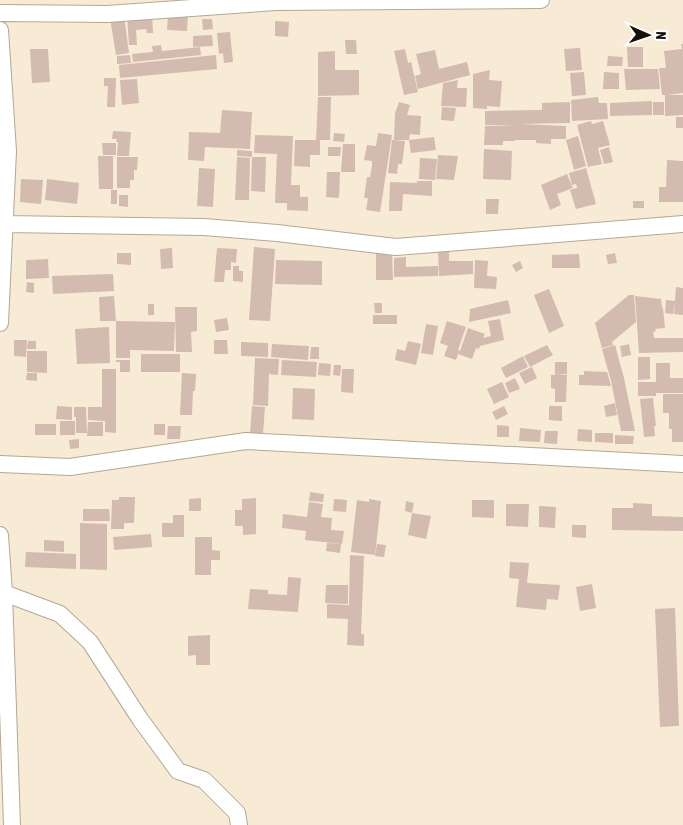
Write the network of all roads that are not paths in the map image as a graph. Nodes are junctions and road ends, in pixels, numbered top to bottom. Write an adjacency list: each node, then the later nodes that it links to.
1 (541, 0): 2 (street)
2 (276, 1): 3 (street)
3 (0, 13)
4 (0, 30): 5 (street)
5 (4, 224): 6 (street); 7 (street)
6 (683, 224)
7 (0, 323)
8 (0, 464): 9 (street)
9 (683, 464)
10 (0, 535): 11 (street)
11 (4, 593): 12 (street); 13 (street)
12 (12, 825)
13 (239, 825)

